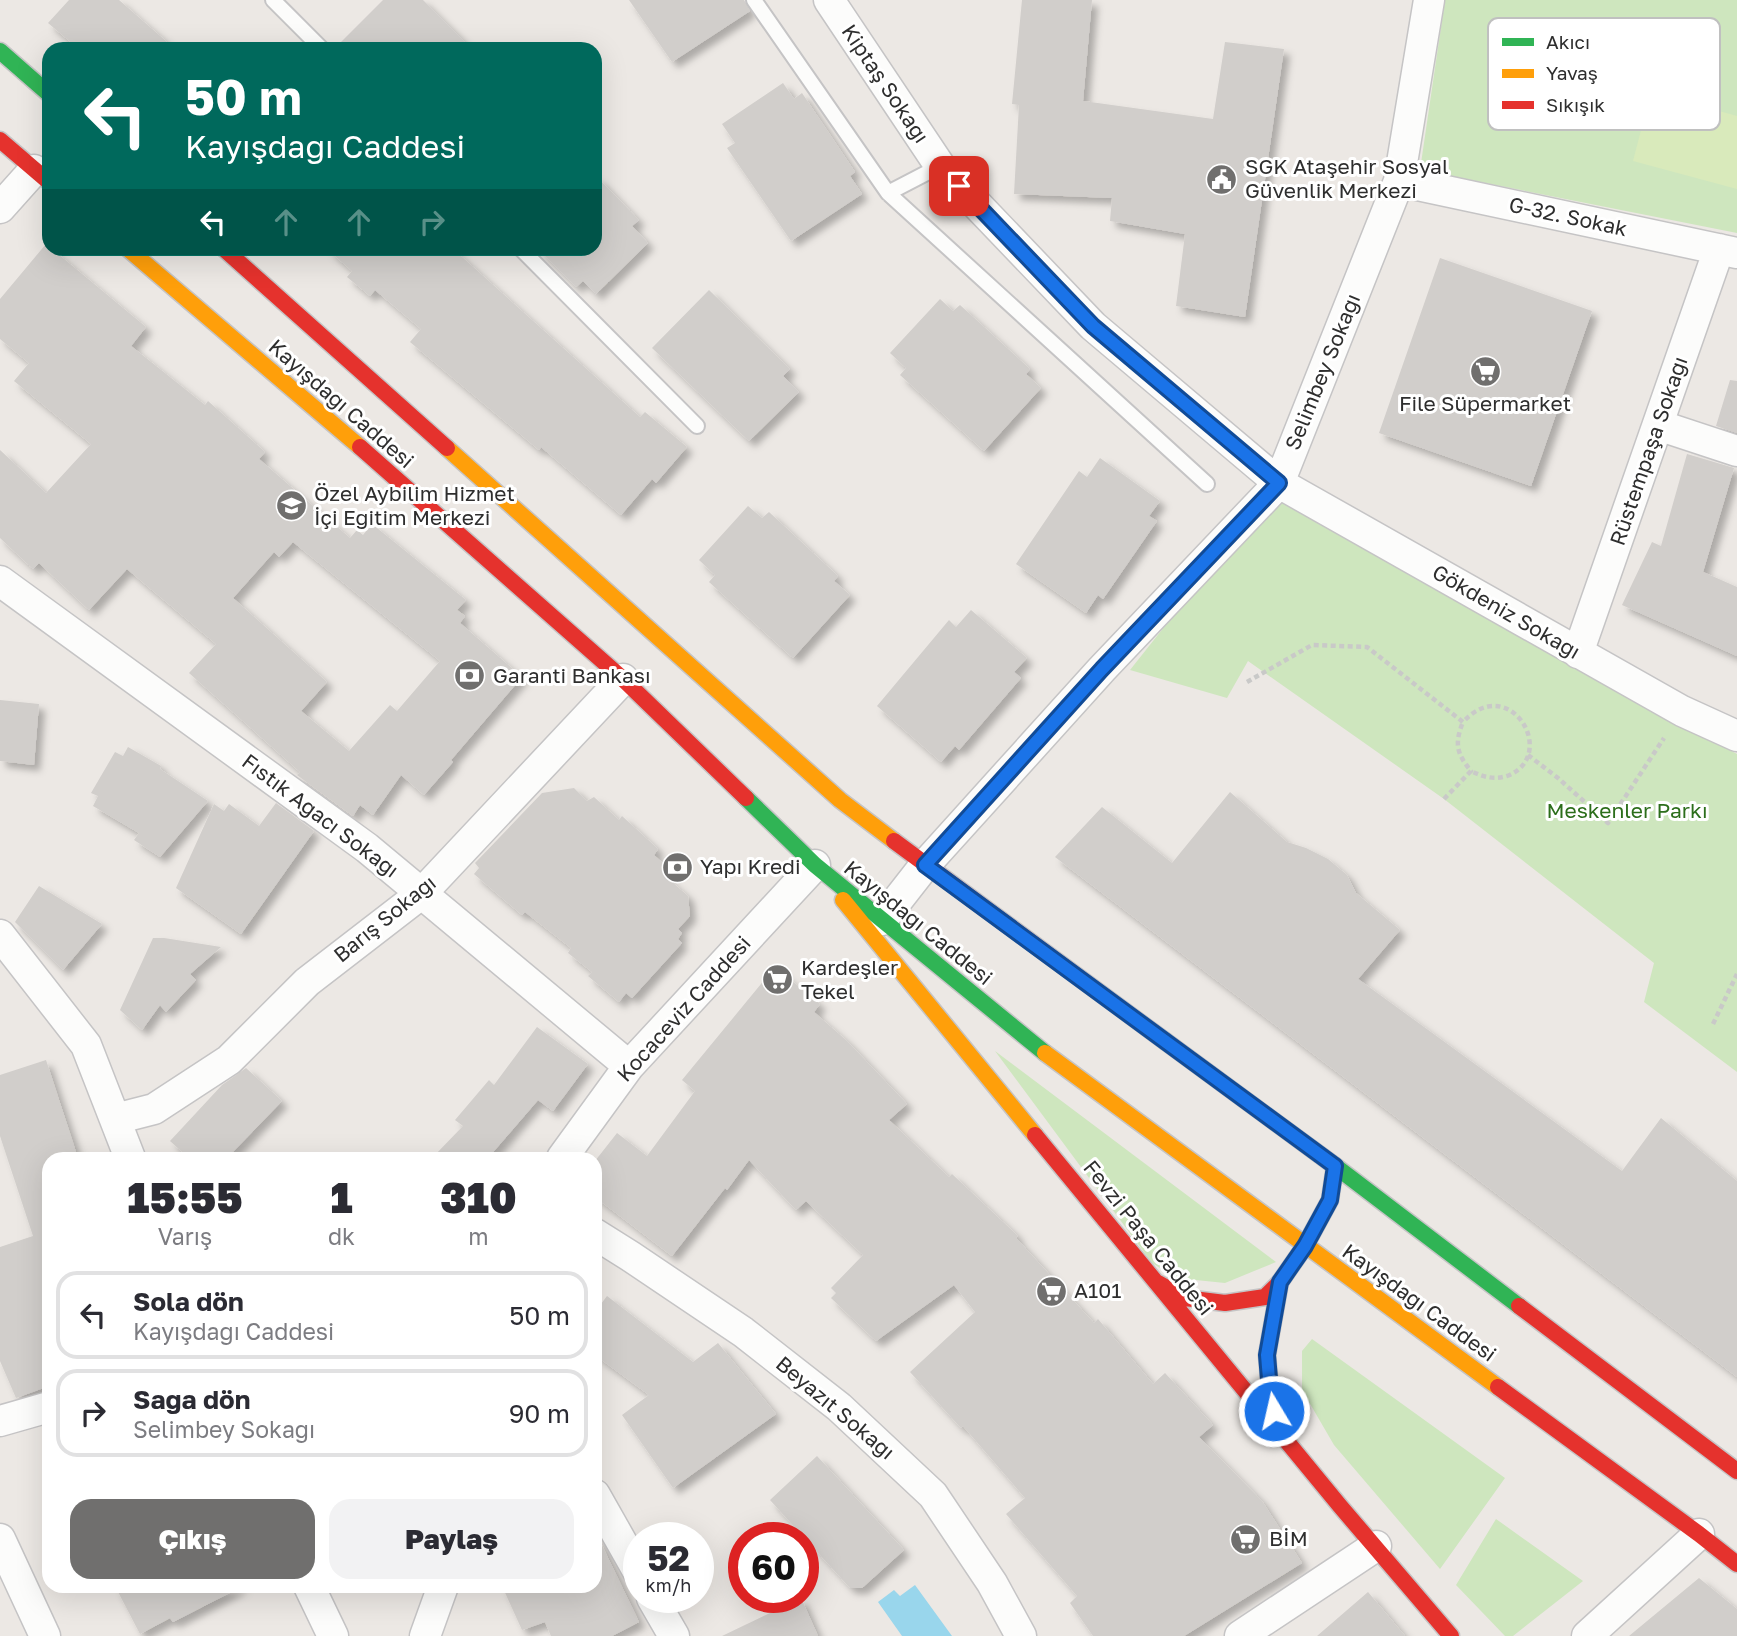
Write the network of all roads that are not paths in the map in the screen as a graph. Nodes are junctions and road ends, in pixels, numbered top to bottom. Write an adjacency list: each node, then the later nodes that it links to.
1 (273, 0): 5 (lane)
2 (754, 0): 12 (lane)
3 (829, 0): 9 (street, Kiptaş Sokağı)
4 (1429, 0): 11 (street, Selimbey Sokağı)
5 (314, 42)
6 (0, 51): 7 (main road)
7 (42, 88)
8 (0, 140): 10 (main road)
9 (940, 166): 12 (lane); 21 (street, Kiptaş Sokağı)
10 (42, 176): 13 (street)
11 (1399, 181): 14 (street, G-32. Sokak); 21 (street, Selimbey Sokağı)
12 (888, 193): 22 (lane)
13 (0, 208)
14 (1728, 251): 18 (street, Rüstempaşa Sokağı)
15 (136, 256): 25 (main road, Kayışdağı Caddesi)
16 (232, 256): 28 (main road, Kayışdağı Caddesi)
17 (528, 256): 19 (lane)
18 (1658, 425): 20 (street); 24 (street, Rüstempaşa Sokağı)
19 (697, 426)
20 (1737, 451)
21 (1279, 483): 24 (street, Gökdeniz Sokağı); 28 (street, Selimbey Sokağı)
22 (1206, 484)
23 (0, 581): 29 (street, Fıstık Ağacı Sokağı)
24 (1578, 653): 26 (street, Gökdeniz Sokağı)
25 (624, 679): 27 (main road, Kayışdağı Caddesi); 29 (street, Barış Sokağı)
26 (1737, 736)
27 (815, 865): 30 (main road, Kayışdağı Caddesi); 32 (street, Kocaceviz Caddesi); 40 (main road, Fevzi Paşa Caddesi)
28 (925, 865): 30 (street, Selimbey Sokağı); 36 (main road, Kayışdağı Caddesi)
29 (422, 894): 32 (street, Fıstık Ağacı Sokağı); 33 (street, Barış Sokağı)
30 (882, 920): 38 (main road, Kayışdağı Caddesi)
31 (0, 935): 33 (street)
32 (629, 1066): 35 (street, Kocaceviz Caddesi)
33 (115, 1119): 34 (street)
34 (128, 1152)
35 (566, 1152)
36 (1335, 1166): 38 (main road); 44 (main road, Kayışdağı Caddesi)
37 (602, 1238): 58 (street, Beyazıt Sokağı)
38 (1305, 1246): 39 (main road); 46 (main road, Kayışdağı Caddesi)
39 (1280, 1282): 40 (main road); 43 (main road)
40 (1158, 1283): 43 (main road, Fevzi Paşa Caddesi)
41 (42, 1409): 42 (street)
42 (0, 1421)
43 (1279, 1431): 49 (main road, Fevzi Paşa Caddesi)
44 (1737, 1471)
45 (602, 1507): 48 (street)
46 (1699, 1534): 50 (main road, Kayışdağı Caddesi); 61 (street)
47 (0, 1539): 54 (street)
48 (623, 1545)
49 (1376, 1546): 59 (street); 60 (main road, Fevzi Paşa Caddesi)
50 (1737, 1564)
51 (312, 1593): 55 (street)
52 (440, 1593): 56 (street)
53 (661, 1613): 57 (street)
54 (45, 1636)
55 (333, 1636)
56 (425, 1636)
57 (674, 1636)
58 (1021, 1636)
59 (1240, 1636)
60 (1451, 1636)
61 (1587, 1636)

